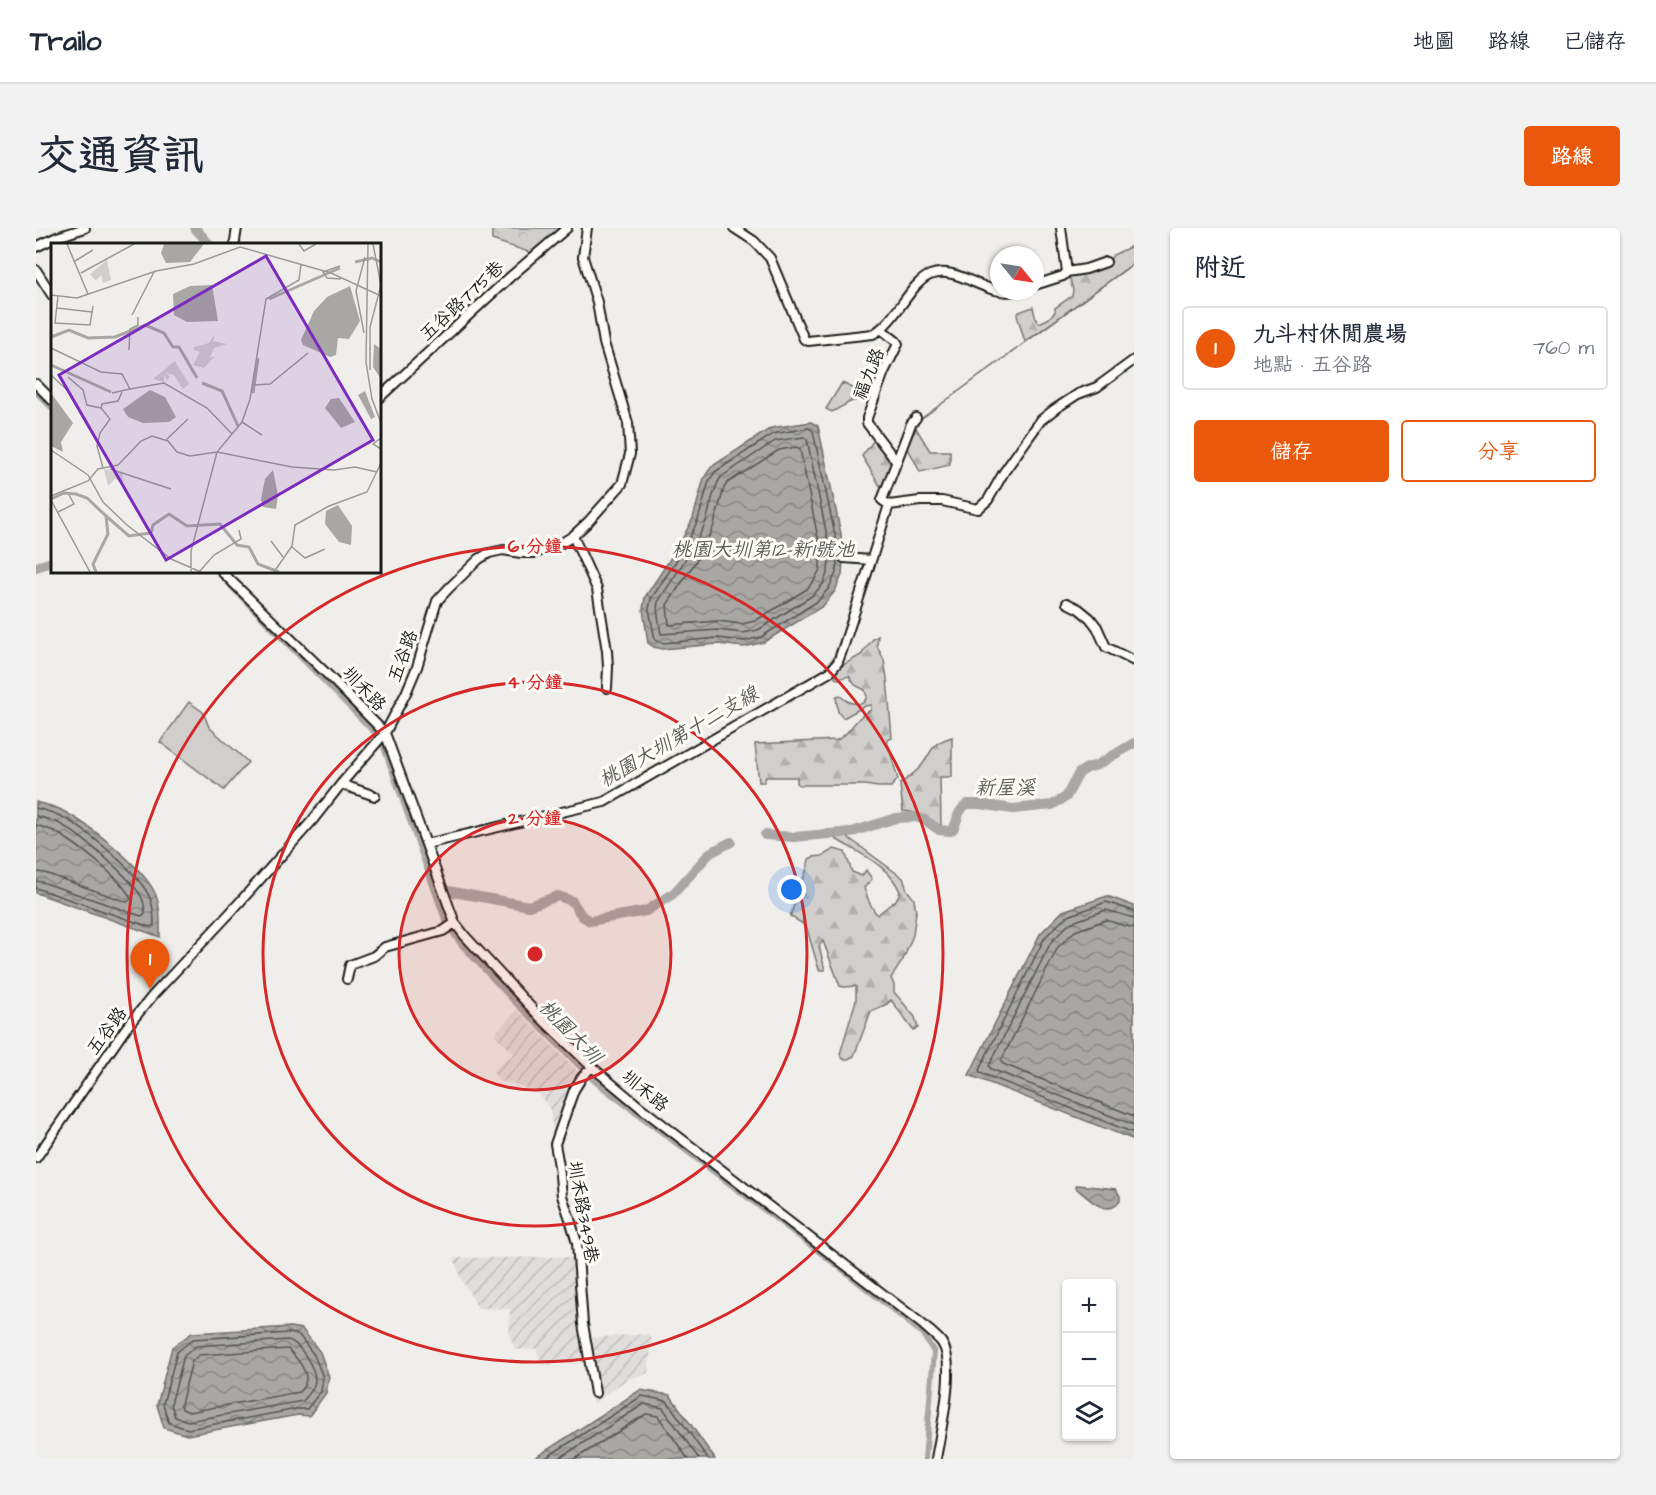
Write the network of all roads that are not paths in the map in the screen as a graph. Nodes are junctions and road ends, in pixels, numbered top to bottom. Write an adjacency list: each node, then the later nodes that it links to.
1 (85, 228): 8 (street)
2 (237, 228): 7 (street)
3 (567, 228): 18 (street, 五谷路775巷)
4 (587, 228): 23 (street, 五谷路)
5 (734, 228): 15 (street, 福九路)
6 (1062, 228): 11 (street)
7 (235, 241)
8 (36, 247)
9 (1106, 262): 11 (street)
10 (36, 270): 14 (street)
11 (1066, 272): 12 (street)
12 (1044, 282)
13 (990, 288): 15 (street)
14 (51, 293)
15 (881, 329): 21 (street, 福九路)
16 (1134, 360): 22 (street)
17 (36, 384): 19 (street)
18 (381, 396)
19 (51, 399)
20 (916, 418): 21 (street)
21 (896, 461): 22 (street)
22 (886, 502): 25 (street)
23 (573, 536): 29 (street); 30 (street, 五谷路)
24 (844, 558): 25 (street)
25 (871, 561): 33 (street)
26 (223, 573): 30 (street, 圳禾路)
27 (1067, 603): 28 (street)
28 (1134, 661)
29 (607, 688)
30 (380, 738): 31 (street, 五谷路); 33 (street, 圳禾路)
31 (340, 784): 32 (street); 37 (street, 五谷路)
32 (375, 796)
33 (426, 844): 34 (street, 圳禾路)
34 (452, 926): 35 (street); 36 (street, 圳禾路)
35 (347, 979)
36 (590, 1068): 38 (street, 圳禾路349巷); 39 (street, 圳禾路)
37 (36, 1158)
38 (595, 1393)
39 (936, 1459)

